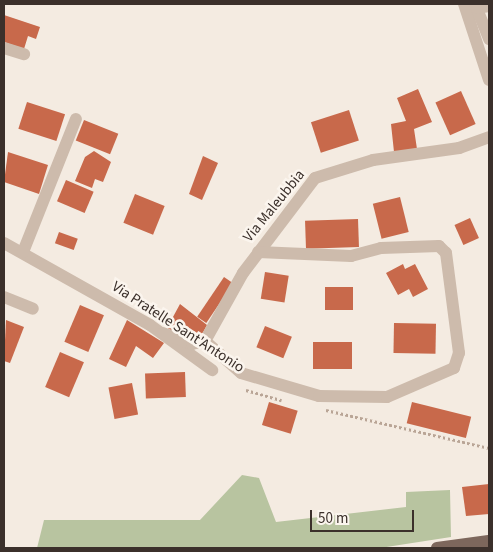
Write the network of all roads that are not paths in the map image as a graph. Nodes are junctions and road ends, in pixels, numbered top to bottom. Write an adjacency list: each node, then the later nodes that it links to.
1 (464, 4): 6 (street)
2 (481, 6): 3 (street)
3 (489, 39)
4 (4, 48): 5 (street)
5 (24, 54)
6 (489, 80)
7 (76, 119): 10 (street)
8 (489, 138): 11 (street, Via Maleubbia)
9 (4, 243): 10 (street, Via Pratelle Sant'Antonio)
10 (23, 252): 14 (street, Via Pratelle Sant'Antonio)
11 (258, 252): 15 (street, Via Maleubbia); 15 (street)
12 (4, 297): 13 (street)
13 (33, 309)
14 (163, 334): 15 (street); 16 (street, Via Pratelle Sant'Antonio)
15 (205, 341)
16 (212, 370)
17 (489, 541): 18 (main road)
18 (437, 548)

